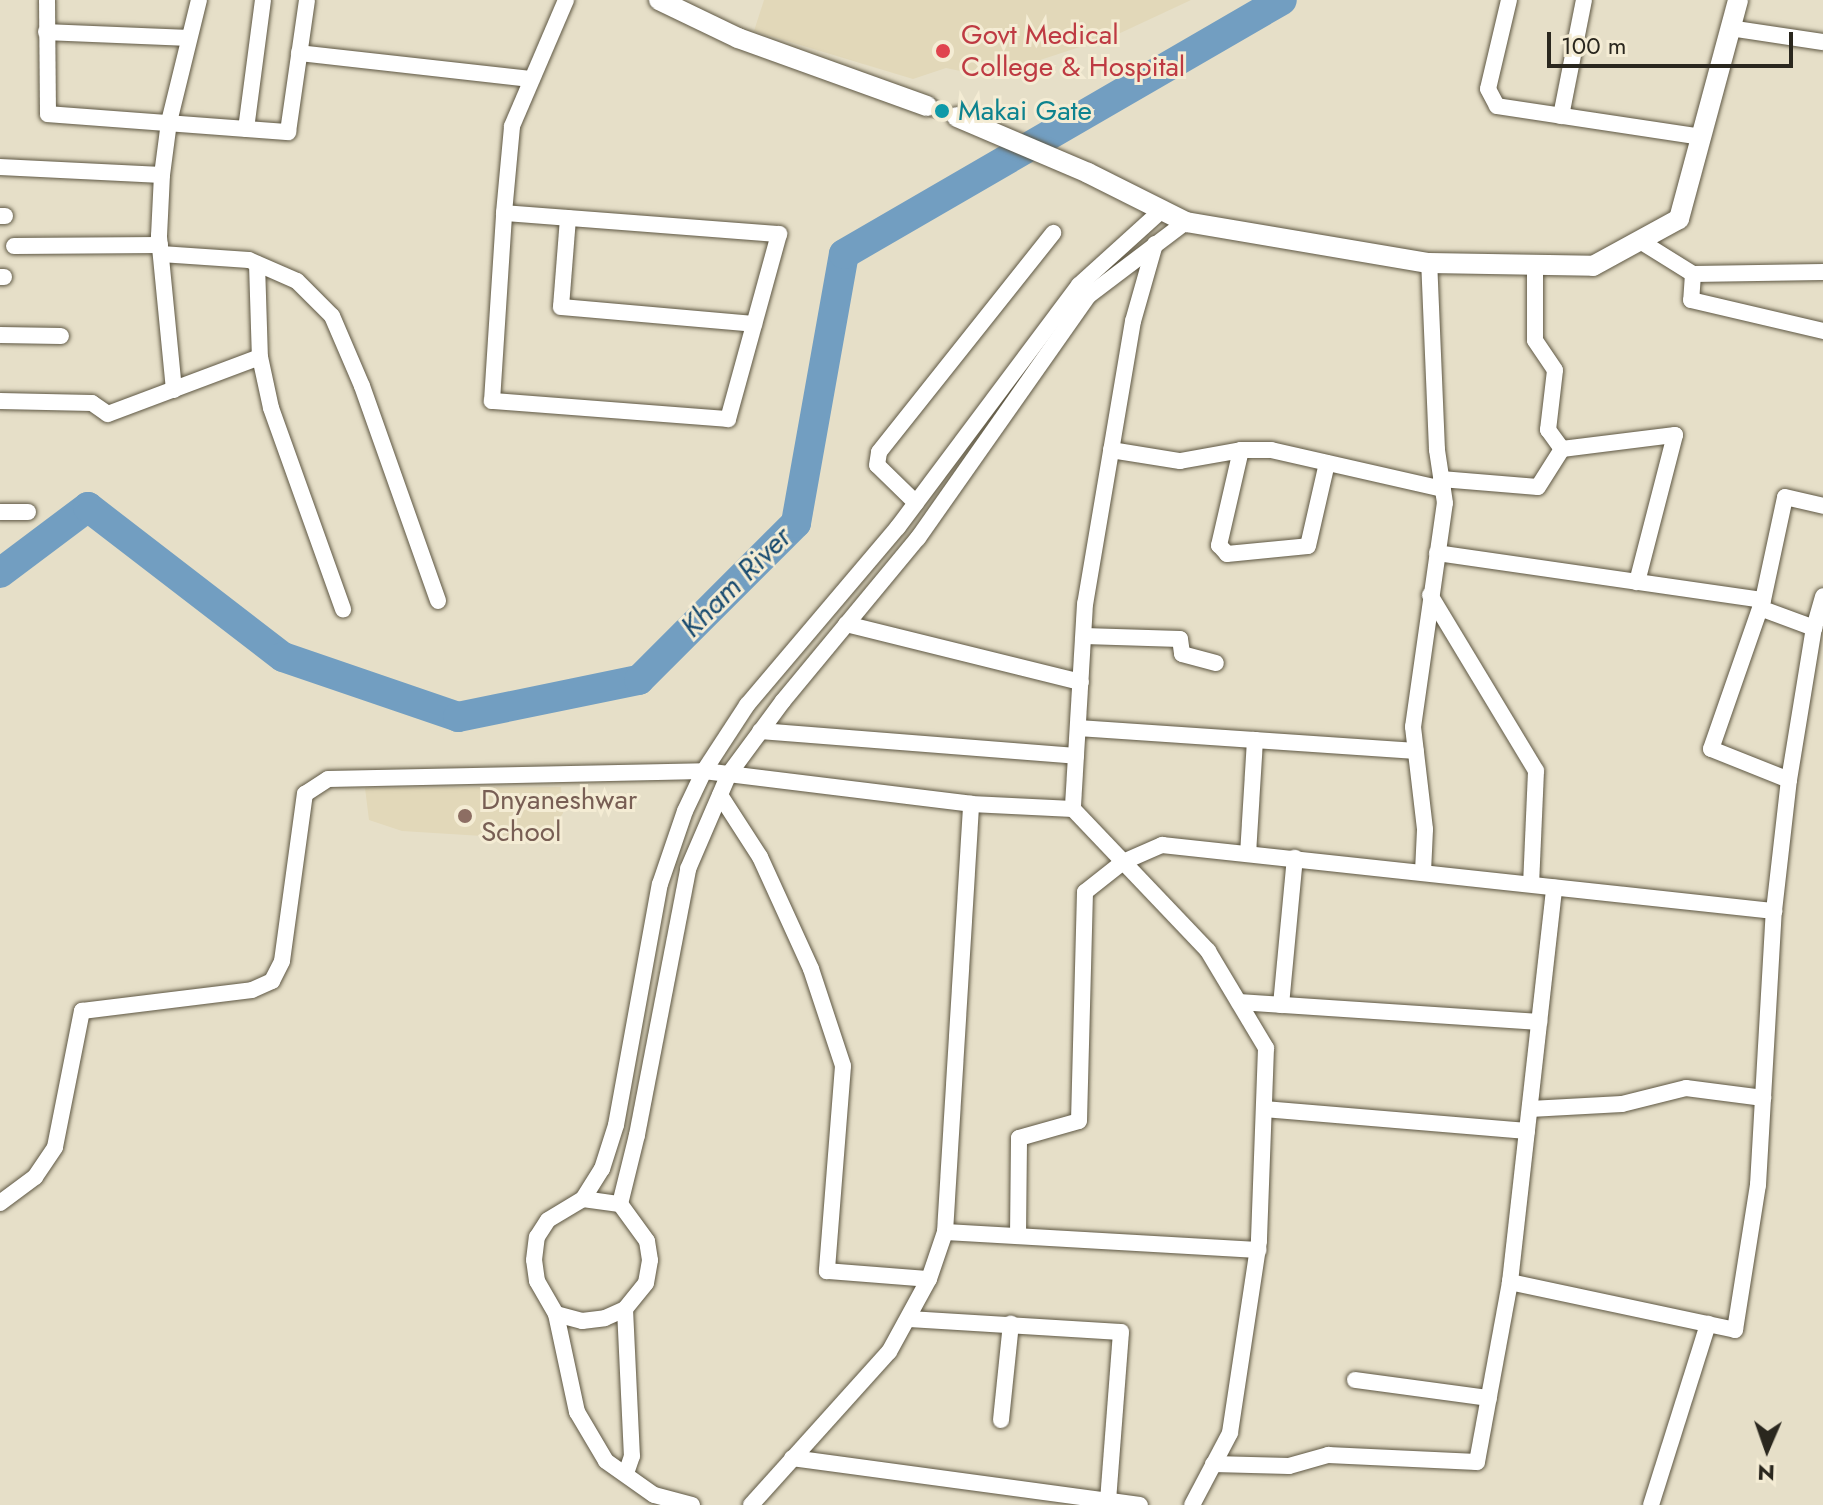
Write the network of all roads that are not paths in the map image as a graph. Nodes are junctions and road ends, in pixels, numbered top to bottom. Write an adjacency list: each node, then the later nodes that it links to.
1 (47, 0): 11 (street)
2 (199, 0): 12 (street)
3 (263, 0): 20 (street)
4 (307, 0): 14 (street)
5 (566, 0): 15 (street)
6 (659, 0): 16 (street)
7 (1509, 0): 17 (street)
8 (1584, 0): 17 (street)
9 (1738, 0): 10 (street)
10 (1730, 28): 13 (street); 21 (street)
11 (46, 32): 12 (street); 19 (street)
12 (188, 38): 19 (street)
13 (1823, 42)
14 (299, 53): 15 (street); 20 (street)
15 (532, 79): 25 (street)
16 (927, 106)
17 (1561, 116): 21 (street)
18 (957, 117): 24 (street)
19 (169, 122): 20 (street); 23 (street)
20 (246, 129)
21 (1701, 137): 29 (street)
22 (0, 167): 23 (street)
23 (162, 175): 32 (street)
24 (1162, 210): 27 (street); 50 (street)
25 (504, 213): 26 (street); 38 (street)
26 (568, 218): 38 (street); 38 (street)
27 (1186, 222): 30 (street); 33 (street)
28 (1053, 233): 50 (street)
29 (1640, 241): 35 (street); 37 (street)
30 (1155, 244): 46 (street); 61 (street)
31 (14, 246): 32 (street)
32 (161, 249): 34 (street); 43 (street)
33 (1429, 263): 35 (street); 49 (street)
34 (257, 264): 42 (street); 58 (street)
35 (1535, 265): 45 (street)
36 (1823, 272): 37 (street)
37 (1693, 274): 39 (street)
38 (754, 324)
39 (1823, 331)
40 (0, 335): 41 (street)
41 (61, 336)
42 (260, 357): 43 (street); 60 (street)
43 (174, 390): 44 (street)
44 (0, 401)
45 (1562, 449): 49 (street); 55 (street)
46 (1111, 450): 47 (street); 63 (street)
47 (1241, 450): 48 (street); 48 (street)
48 (1327, 463): 49 (street)
49 (1442, 484): 54 (street)
50 (916, 503): 71 (street)
51 (1823, 506): 59 (street)
52 (0, 512): 53 (street)
53 (28, 512)
54 (1437, 553): 55 (street); 56 (street)
55 (1637, 582): 59 (street)
56 (1430, 595): 69 (street); 81 (street)
57 (1823, 596): 62 (street)
58 (438, 601)
59 (1762, 604): 62 (street); 73 (street)
60 (343, 609)
61 (846, 624): 65 (street); 67 (street)
62 (1814, 628): 73 (street)
63 (1084, 636): 64 (street); 65 (street)
64 (1216, 663)
65 (1081, 682): 66 (street)
66 (1078, 728): 68 (street); 70 (street)
67 (760, 731): 70 (street); 72 (street)
68 (1255, 740): 69 (street); 77 (street)
69 (1416, 751): 80 (street)
70 (1076, 756): 76 (street)
71 (704, 771): 72 (street); 91 (street); 92 (street)
72 (729, 774): 74 (street); 75 (street)
73 (1789, 780): 83 (street)
74 (720, 795): 93 (street); 97 (street)
75 (971, 804): 76 (street); 94 (street)
76 (1073, 809): 79 (street)
77 (1248, 853): 78 (street); 79 (street)
78 (1295, 858): 80 (street); 85 (street)
79 (1123, 862): 84 (street); 95 (street)
80 (1423, 872): 81 (street)
81 (1531, 884): 82 (street)
82 (1554, 887): 83 (street); 86 (street)
83 (1774, 911): 87 (street)
84 (1239, 1002): 85 (street); 88 (street)
85 (1281, 1005): 86 (street)
86 (1539, 1022): 89 (street)
87 (1763, 1098): 89 (street); 103 (street)
88 (1264, 1109): 90 (street); 96 (street)
89 (1530, 1109): 90 (street)
90 (1527, 1131): 98 (street)
91 (583, 1199): 93 (street); 100 (street)
92 (0, 1203)
93 (620, 1204): 99 (street)
94 (945, 1232): 95 (street); 97 (street)
95 (1018, 1236): 96 (street)
96 (1258, 1250): 108 (street)
97 (929, 1279): 101 (street)
98 (1510, 1282): 103 (street); 105 (street)
99 (625, 1309): 100 (street); 109 (street)
100 (556, 1314): 109 (street)
101 (909, 1319): 102 (street); 107 (street)
102 (1011, 1324): 106 (street); 110 (street)
103 (1708, 1324): 115 (street)
104 (1355, 1380): 105 (street)
105 (1489, 1398): 108 (street)
106 (1001, 1420)
107 (792, 1458): 110 (street); 112 (street)
108 (1213, 1464): 114 (street)
109 (626, 1473): 111 (street)
110 (1108, 1501): 113 (street)
111 (692, 1505)
112 (751, 1505)
113 (1140, 1505)
114 (1192, 1505)
115 (1651, 1505)

